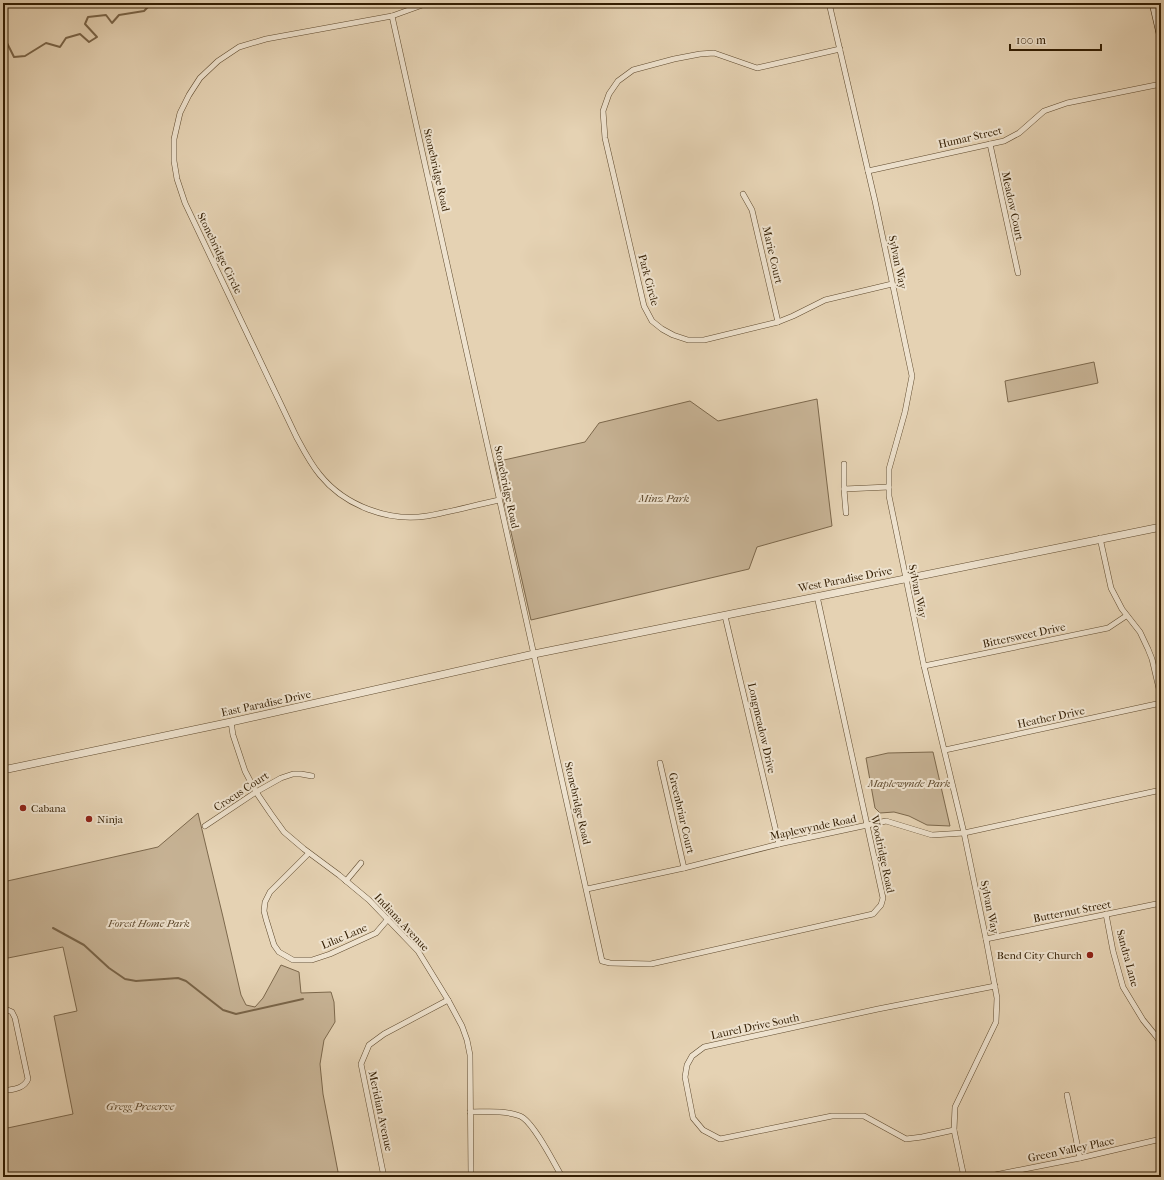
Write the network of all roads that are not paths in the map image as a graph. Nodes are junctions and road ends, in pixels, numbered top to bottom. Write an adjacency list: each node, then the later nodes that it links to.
1 (428, 3): 4 (street, Stonebridge Circle)
2 (829, 3): 6 (street, Sylvan Way)
3 (1153, 3): 5 (street)
4 (392, 16): 17 (street, Stonebridge Road); 17 (street, Stonebridge Circle)
5 (1161, 38)
6 (840, 49): 9 (street, Sylvan Way); 13 (street, Park Circle)
7 (1161, 84): 8 (street, Humar Street)
8 (990, 144): 9 (street, Humar Street); 11 (street, Meadow Court)
9 (868, 171): 12 (street, Sylvan Way)
10 (743, 194): 13 (street, Marie Court)
11 (1018, 273)
12 (892, 284): 13 (street, Park Circle); 15 (street, Sylvan Way)
13 (778, 322)
14 (844, 464): 16 (street)
15 (889, 487): 16 (street); 21 (street, Sylvan Way)
16 (844, 489): 18 (street)
17 (499, 500): 25 (street, Stonebridge Road)
18 (846, 513)
19 (1161, 527): 20 (street, West Paradise Drive)
20 (1100, 538): 21 (street, West Paradise Drive); 24 (street)
21 (905, 579): 22 (street, West Paradise Drive); 26 (street, Sylvan Way)
22 (817, 596): 23 (street, West Paradise Drive); 37 (street, Woodridge Road)
23 (725, 616): 25 (street, West Paradise Drive); 39 (street, Longmeadow Drive)
24 (1126, 616): 26 (street, Bittersweet Drive); 27 (street)
25 (534, 654): 29 (street, East Paradise Drive); 44 (street, Stonebridge Road)
26 (924, 666): 30 (street, Sylvan Way)
27 (1161, 697)
28 (1161, 703): 30 (street, Heather Drive)
29 (231, 722): 32 (street, East Paradise Drive); 35 (street, Indiana Avenue)
30 (945, 750): 38 (street, Sylvan Way)
31 (660, 763): 42 (street, Greenbriar Court)
32 (3, 770)
33 (312, 776): 35 (street, Crocus Court)
34 (1161, 790): 38 (street, Maplewynde Road)
35 (256, 792): 36 (street, Crocus Court); 40 (street, Indiana Avenue)
36 (205, 826)
37 (867, 826): 38 (street, Maplewynde Road); 39 (street, Maplewynde Road); 49 (street, Woodridge Road)
38 (964, 833): 48 (street, Sylvan Way)
39 (779, 844): 42 (street, Maplewynde Road)
40 (309, 853): 43 (street, Indiana Avenue); 47 (street, Lilac Lane)
41 (361, 863): 43 (street)
42 (684, 868): 44 (street, Maplewynde Road)
43 (346, 881): 47 (street, Indiana Avenue)
44 (587, 889): 49 (street, Stonebridge Road)
45 (1161, 903): 46 (street, Butternut Street)
46 (1106, 914): 48 (street, Butternut Street); 53 (street, Sandra Lane)
47 (388, 919): 51 (street, Indiana Avenue)
48 (986, 939): 50 (street, Sylvan Way)
49 (602, 961)
50 (995, 986): 57 (street, Sylvan Way); 57 (street, Laurel Drive South)
51 (448, 1000): 56 (street, Indiana Avenue); 60 (street, Meridian Avenue)
52 (3, 1008): 54 (street)
53 (1161, 1044)
54 (3, 1091)
55 (1067, 1095): 59 (street)
56 (470, 1112): 61 (street, Indiana Avenue); 62 (street)
57 (954, 1130): 63 (street, Sylvan Way)
58 (1161, 1139): 59 (street, Green Valley Place)
59 (1080, 1158): 64 (street, Green Valley Place)
60 (384, 1177)
61 (471, 1177)
62 (562, 1177)
63 (964, 1177)
64 (985, 1177)

